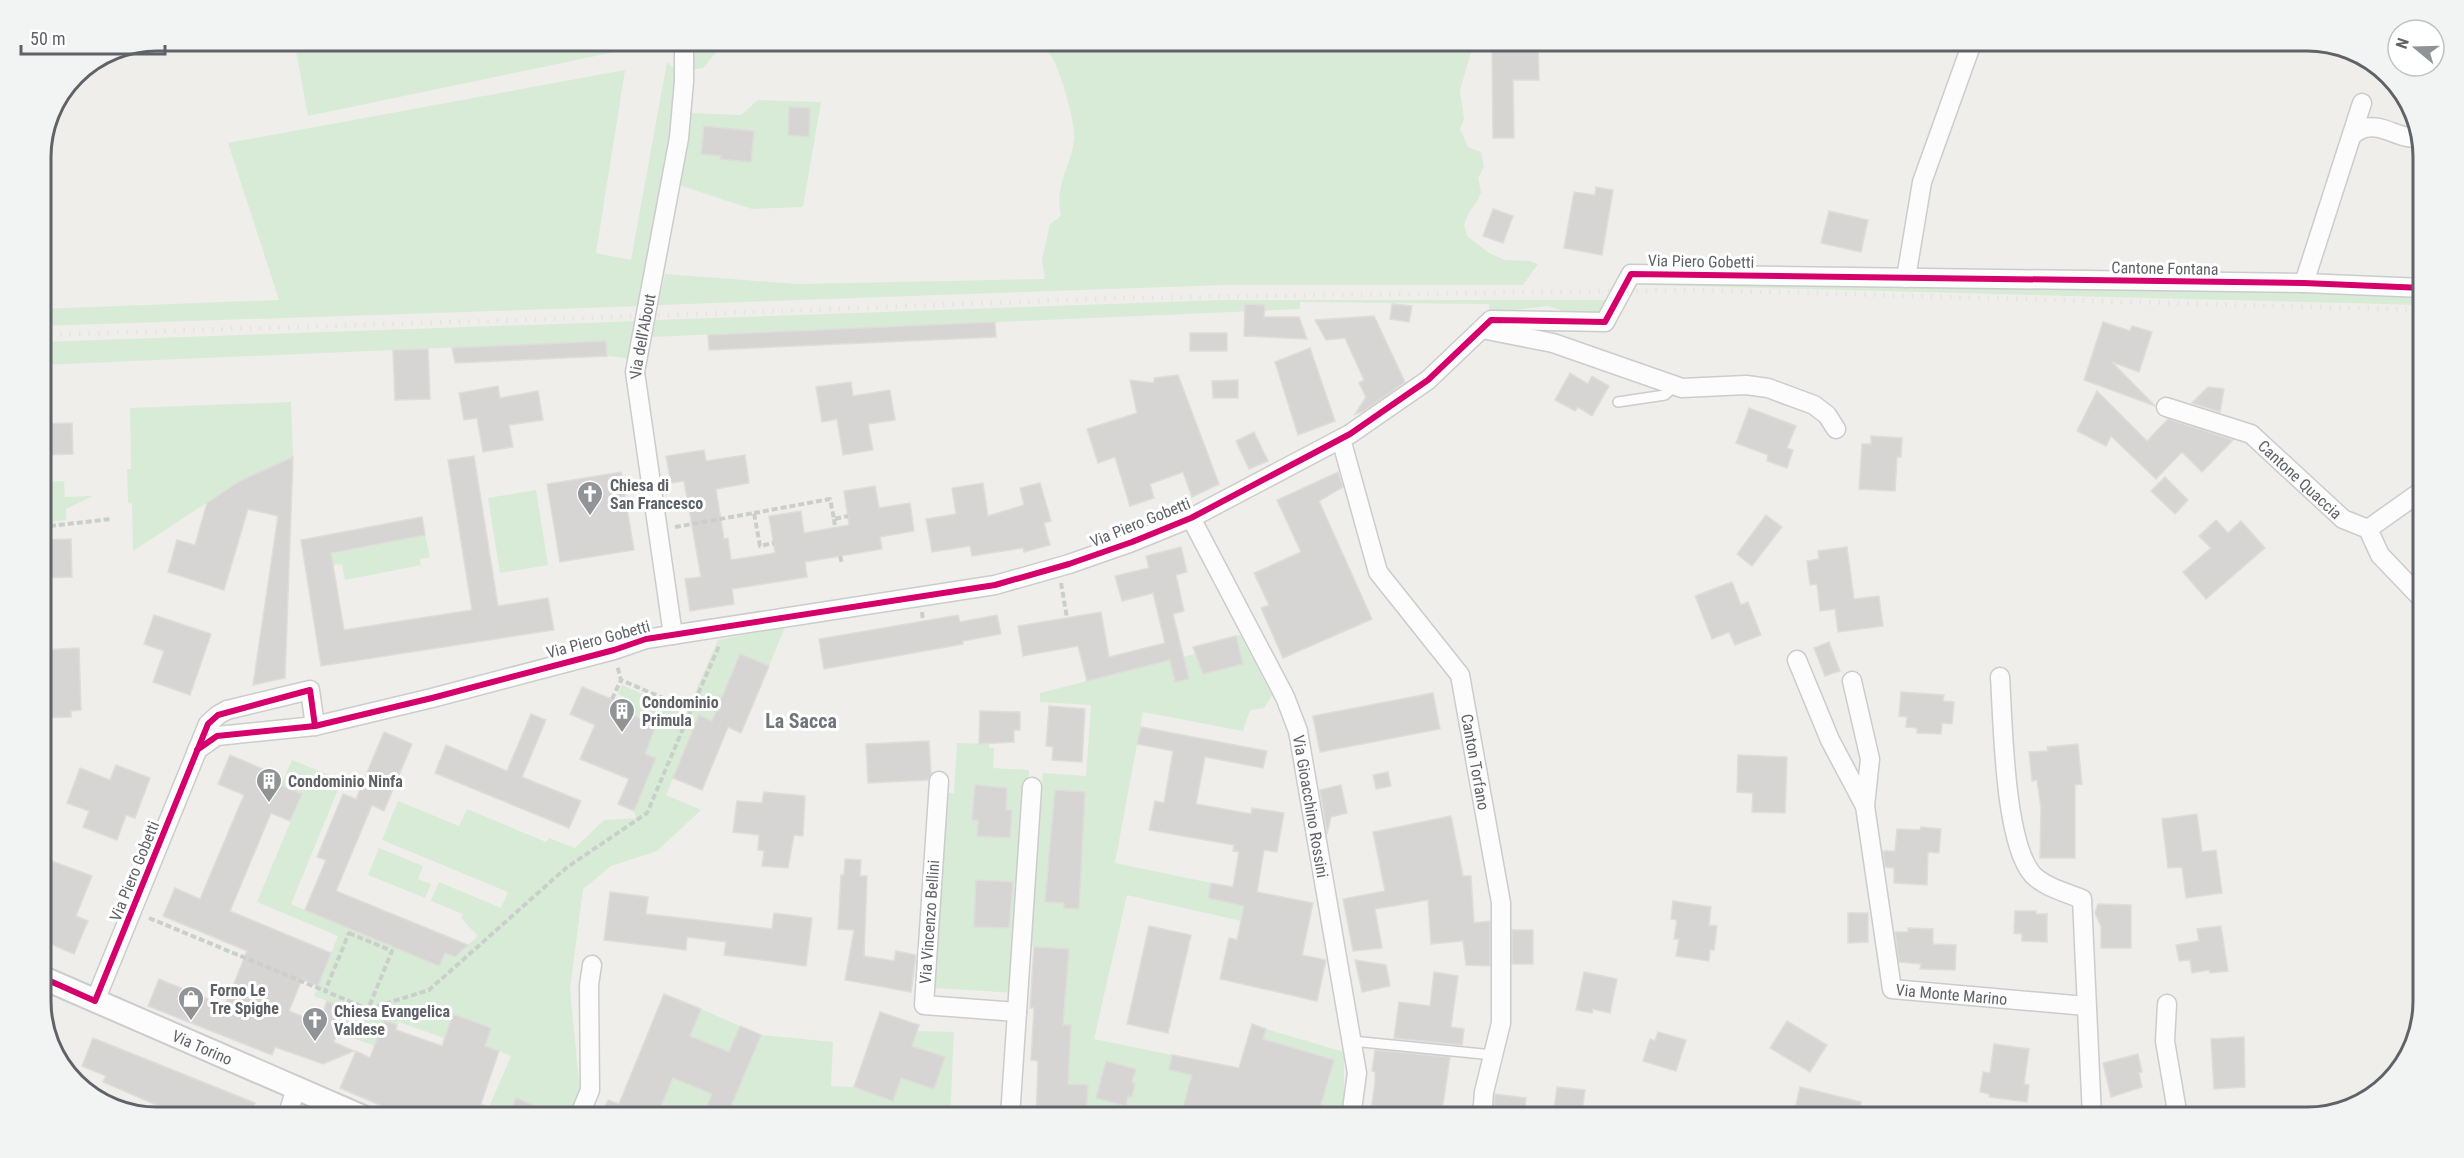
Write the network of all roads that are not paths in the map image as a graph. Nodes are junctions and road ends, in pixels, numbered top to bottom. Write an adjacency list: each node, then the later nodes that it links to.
1 (684, 51): 19 (street, Via dell'About)
2 (1969, 51): 6 (street)
3 (2362, 103): 4 (street)
4 (2352, 135): 5 (street); 7 (street)
5 (2411, 138)
6 (1906, 278): 7 (street, Cantone Fontana); 9 (street, Via Piero Gobetti)
7 (2304, 283): 8 (street, Cantone Fontana)
8 (2413, 288)
9 (1482, 329): 10 (street); 14 (street, Via Piero Gobetti)
10 (1675, 386): 11 (lane); 13 (street)
11 (1618, 402)
12 (2166, 407): 17 (street, Cantone Quaccia)
13 (1836, 429)
14 (1341, 439): 16 (street, Via Piero Gobetti); 35 (street, Canton Torfano)
15 (2413, 497): 17 (street)
16 (1191, 518): 19 (street, Via Piero Gobetti); 34 (street, Via Gioacchino Rossini)
17 (2368, 529): 18 (street)
18 (2413, 590)
19 (673, 635): 23 (street, Via Piero Gobetti)
20 (1797, 660): 27 (street, Via Monte Marino)
21 (2000, 676): 32 (street)
22 (1852, 681): 27 (street, Via Monte Marino)
23 (315, 726): 24 (street, Via Piero Gobetti); 24 (street, Via Piero Gobetti)
24 (197, 750): 30 (street, Via Piero Gobetti)
25 (939, 781): 33 (street, Via Vincenzo Bellini)
26 (1032, 787): 33 (street)
27 (1865, 806): 32 (street, Via Monte Marino)
28 (592, 965): 39 (street)
29 (51, 981): 30 (street, Via Torino)
30 (95, 1001): 36 (street, Via Torino)
31 (2168, 1004): 44 (street)
32 (2086, 1006): 43 (street)
33 (1017, 1012): 40 (street)
34 (1352, 1041): 35 (lane); 41 (street, Via Gioacchino Rossini)
35 (1493, 1055): 42 (street, Canton Torfano)
36 (296, 1088): 37 (street); 38 (street, Via Torino)
37 (290, 1107)
38 (334, 1107)
39 (583, 1107)
40 (1011, 1107)
41 (1352, 1107)
42 (1483, 1107)
43 (2091, 1107)
44 (2176, 1107)

